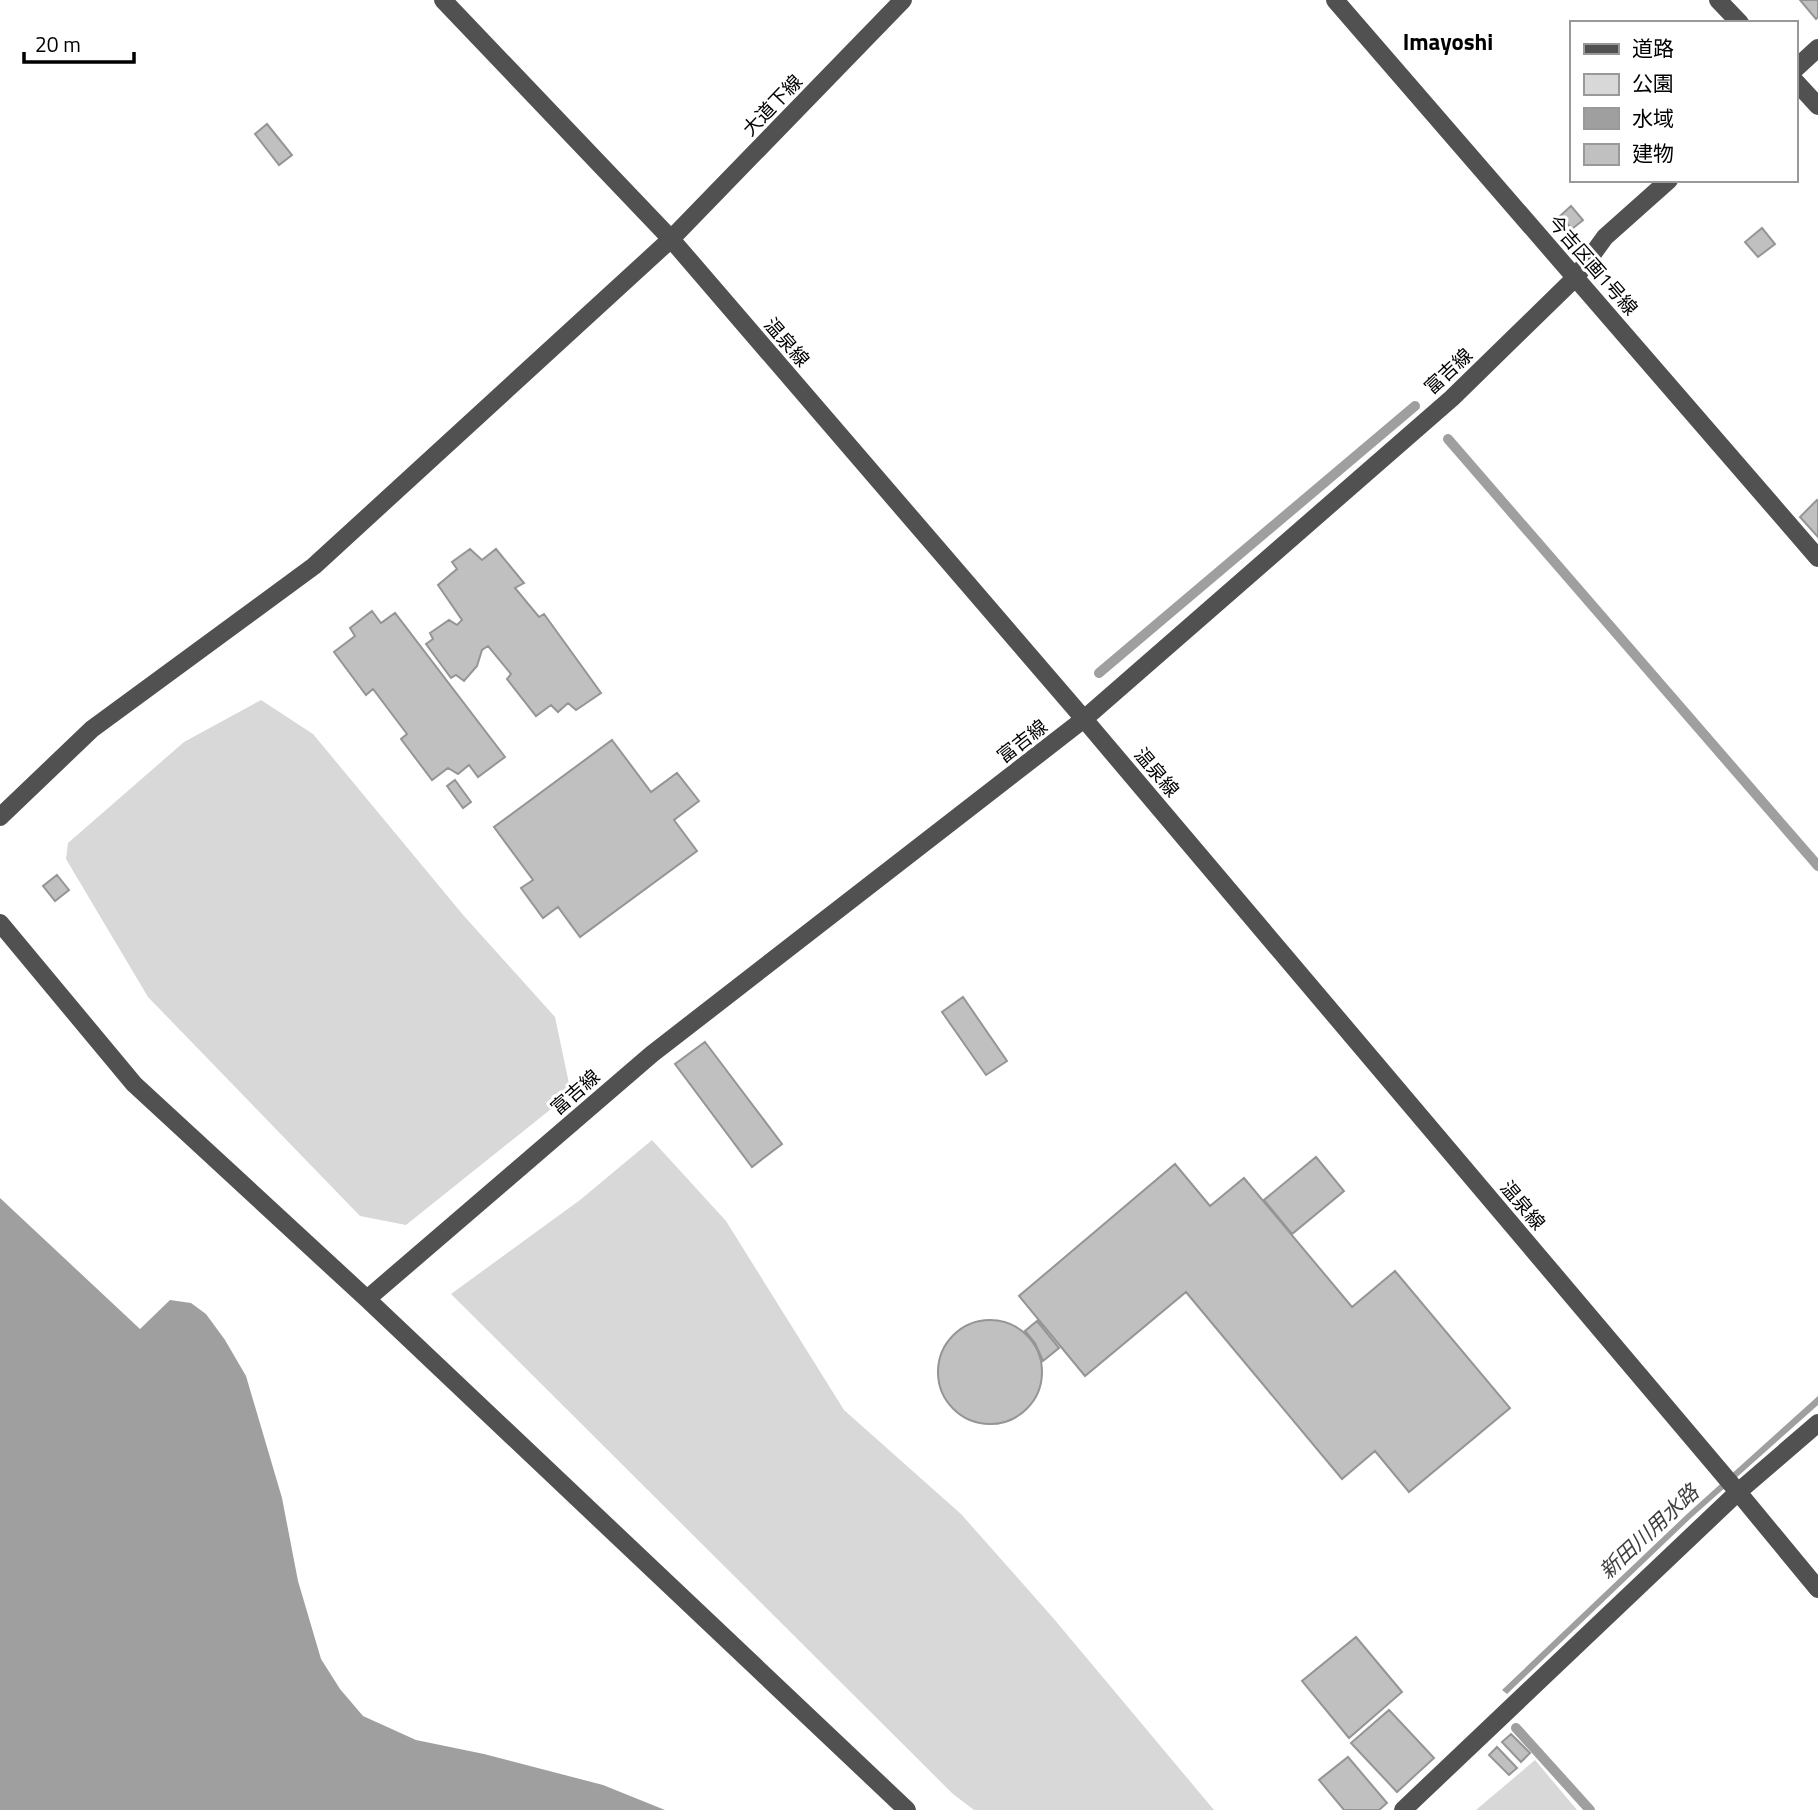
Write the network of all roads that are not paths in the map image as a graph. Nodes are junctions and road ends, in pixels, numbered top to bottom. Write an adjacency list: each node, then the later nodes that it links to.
1 (443, 0): 11 (street, 温泉線)
2 (904, 0): 11 (street, 大道下線)
3 (1335, 0): 12 (street, 今吉区画1号線)
4 (1718, 0): 5 (street)
5 (1738, 21)
6 (1818, 48): 7 (street)
7 (1797, 67)
8 (1797, 83): 9 (street)
9 (1818, 106)
10 (1667, 182): 12 (street, 富吉線)
11 (671, 239): 14 (street, 温泉線); 15 (street, 大道下線)
12 (1576, 277): 13 (street, 今吉区画1号線); 14 (street, 富吉線)
13 (1818, 558)
14 (1084, 719): 17 (street, 富吉線); 19 (street, 温泉線)
15 (0, 817)
16 (0, 923): 17 (street)
17 (367, 1299): 21 (street)
18 (1818, 1423): 19 (street)
19 (1738, 1492): 20 (street, 温泉線); 22 (street)
20 (1818, 1589)
21 (907, 1810)
22 (1403, 1810)

